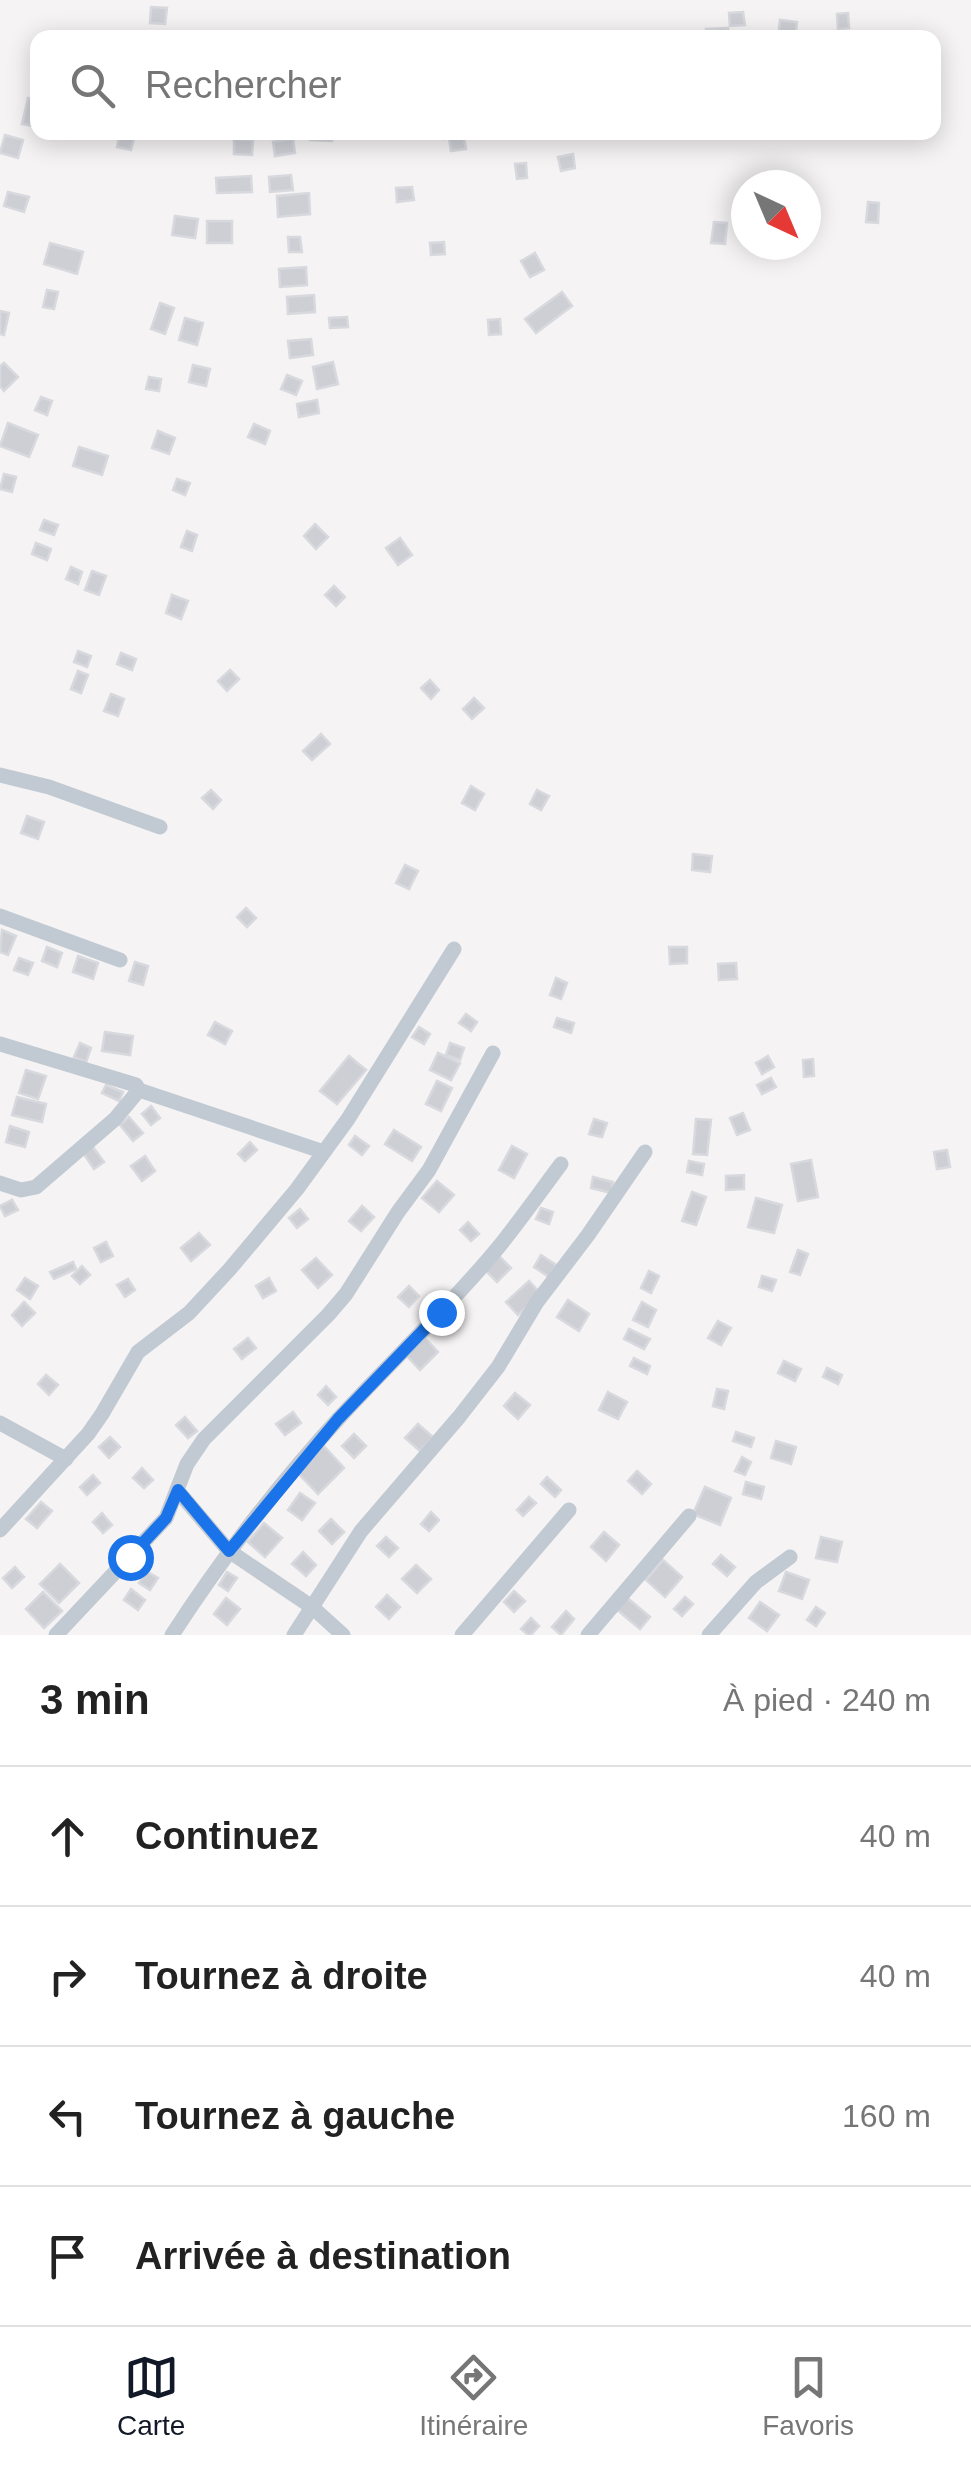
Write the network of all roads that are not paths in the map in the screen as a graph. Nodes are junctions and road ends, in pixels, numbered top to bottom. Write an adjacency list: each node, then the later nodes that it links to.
1 (0, 775): 2 (street)
2 (160, 827)
3 (0, 916): 5 (street)
4 (454, 949): 9 (street)
5 (120, 960)
6 (0, 1044): 8 (street)
7 (493, 1053): 15 (street)
8 (139, 1090): 9 (street); 12 (street)
9 (324, 1152): 14 (street)
10 (645, 1152): 21 (street)
11 (562, 1164): 19 (street)
12 (0, 1183)
13 (0, 1423): 14 (street)
14 (66, 1459): 18 (street)
15 (178, 1490): 19 (street); 22 (street)
16 (569, 1510): 26 (street)
17 (689, 1516): 27 (street)
18 (0, 1530)
19 (229, 1551): 21 (street); 23 (street)
20 (790, 1557): 28 (street)
21 (312, 1607): 24 (street); 25 (street)
22 (56, 1635)
23 (172, 1635)
24 (294, 1635)
25 (343, 1635)
26 (462, 1635)
27 (588, 1635)
28 (709, 1635)

